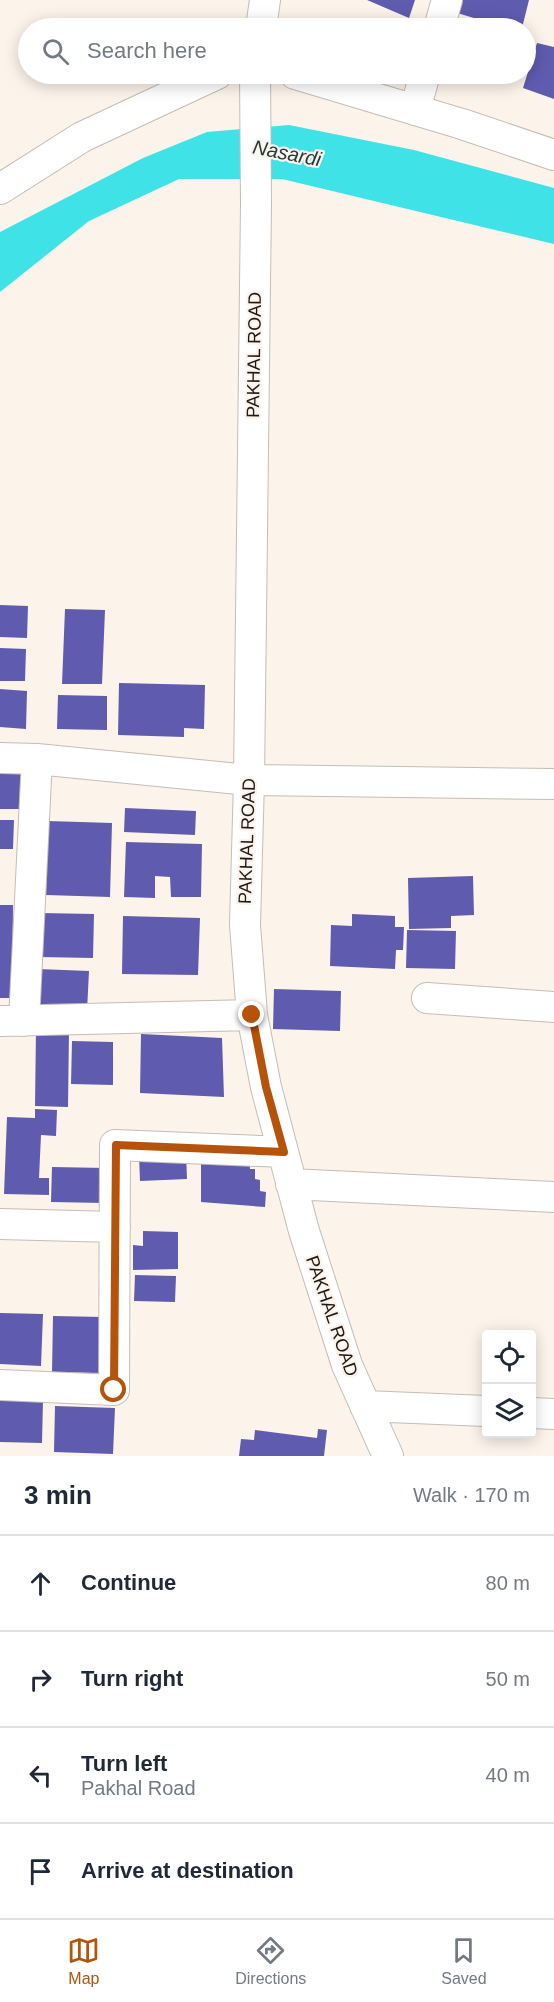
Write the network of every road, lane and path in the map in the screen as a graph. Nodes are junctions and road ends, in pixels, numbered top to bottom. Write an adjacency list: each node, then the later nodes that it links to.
1 (265, 0): 3 (street)
2 (447, 0): 4 (street)
3 (262, 18)
4 (442, 18)
5 (196, 84): 11 (street)
6 (255, 84): 14 (street, PAKHAL ROAD)
7 (328, 84): 9 (street)
8 (422, 84): 9 (street)
9 (415, 110): 10 (street)
10 (554, 155)
11 (0, 189)
12 (0, 758): 13 (street)
13 (37, 759): 14 (street); 19 (street)
14 (249, 780): 15 (street); 18 (street, PAKHAL ROAD)
15 (554, 784)
16 (427, 998): 17 (street)
17 (554, 1007)
18 (252, 1015): 19 (street); 20 (street, PAKHAL ROAD)
19 (12, 1021)
20 (284, 1152): 21 (street, PAKHAL ROAD); 24 (street)
21 (291, 1184): 22 (street); 26 (street, PAKHAL ROAD)
22 (554, 1197)
23 (0, 1224): 24 (street)
24 (115, 1227): 25 (street)
25 (0, 1385)
26 (365, 1406): 27 (street); 30 (street, PAKHAL ROAD)
27 (482, 1411)
28 (536, 1413): 29 (street)
29 (554, 1414)
30 (388, 1456)

